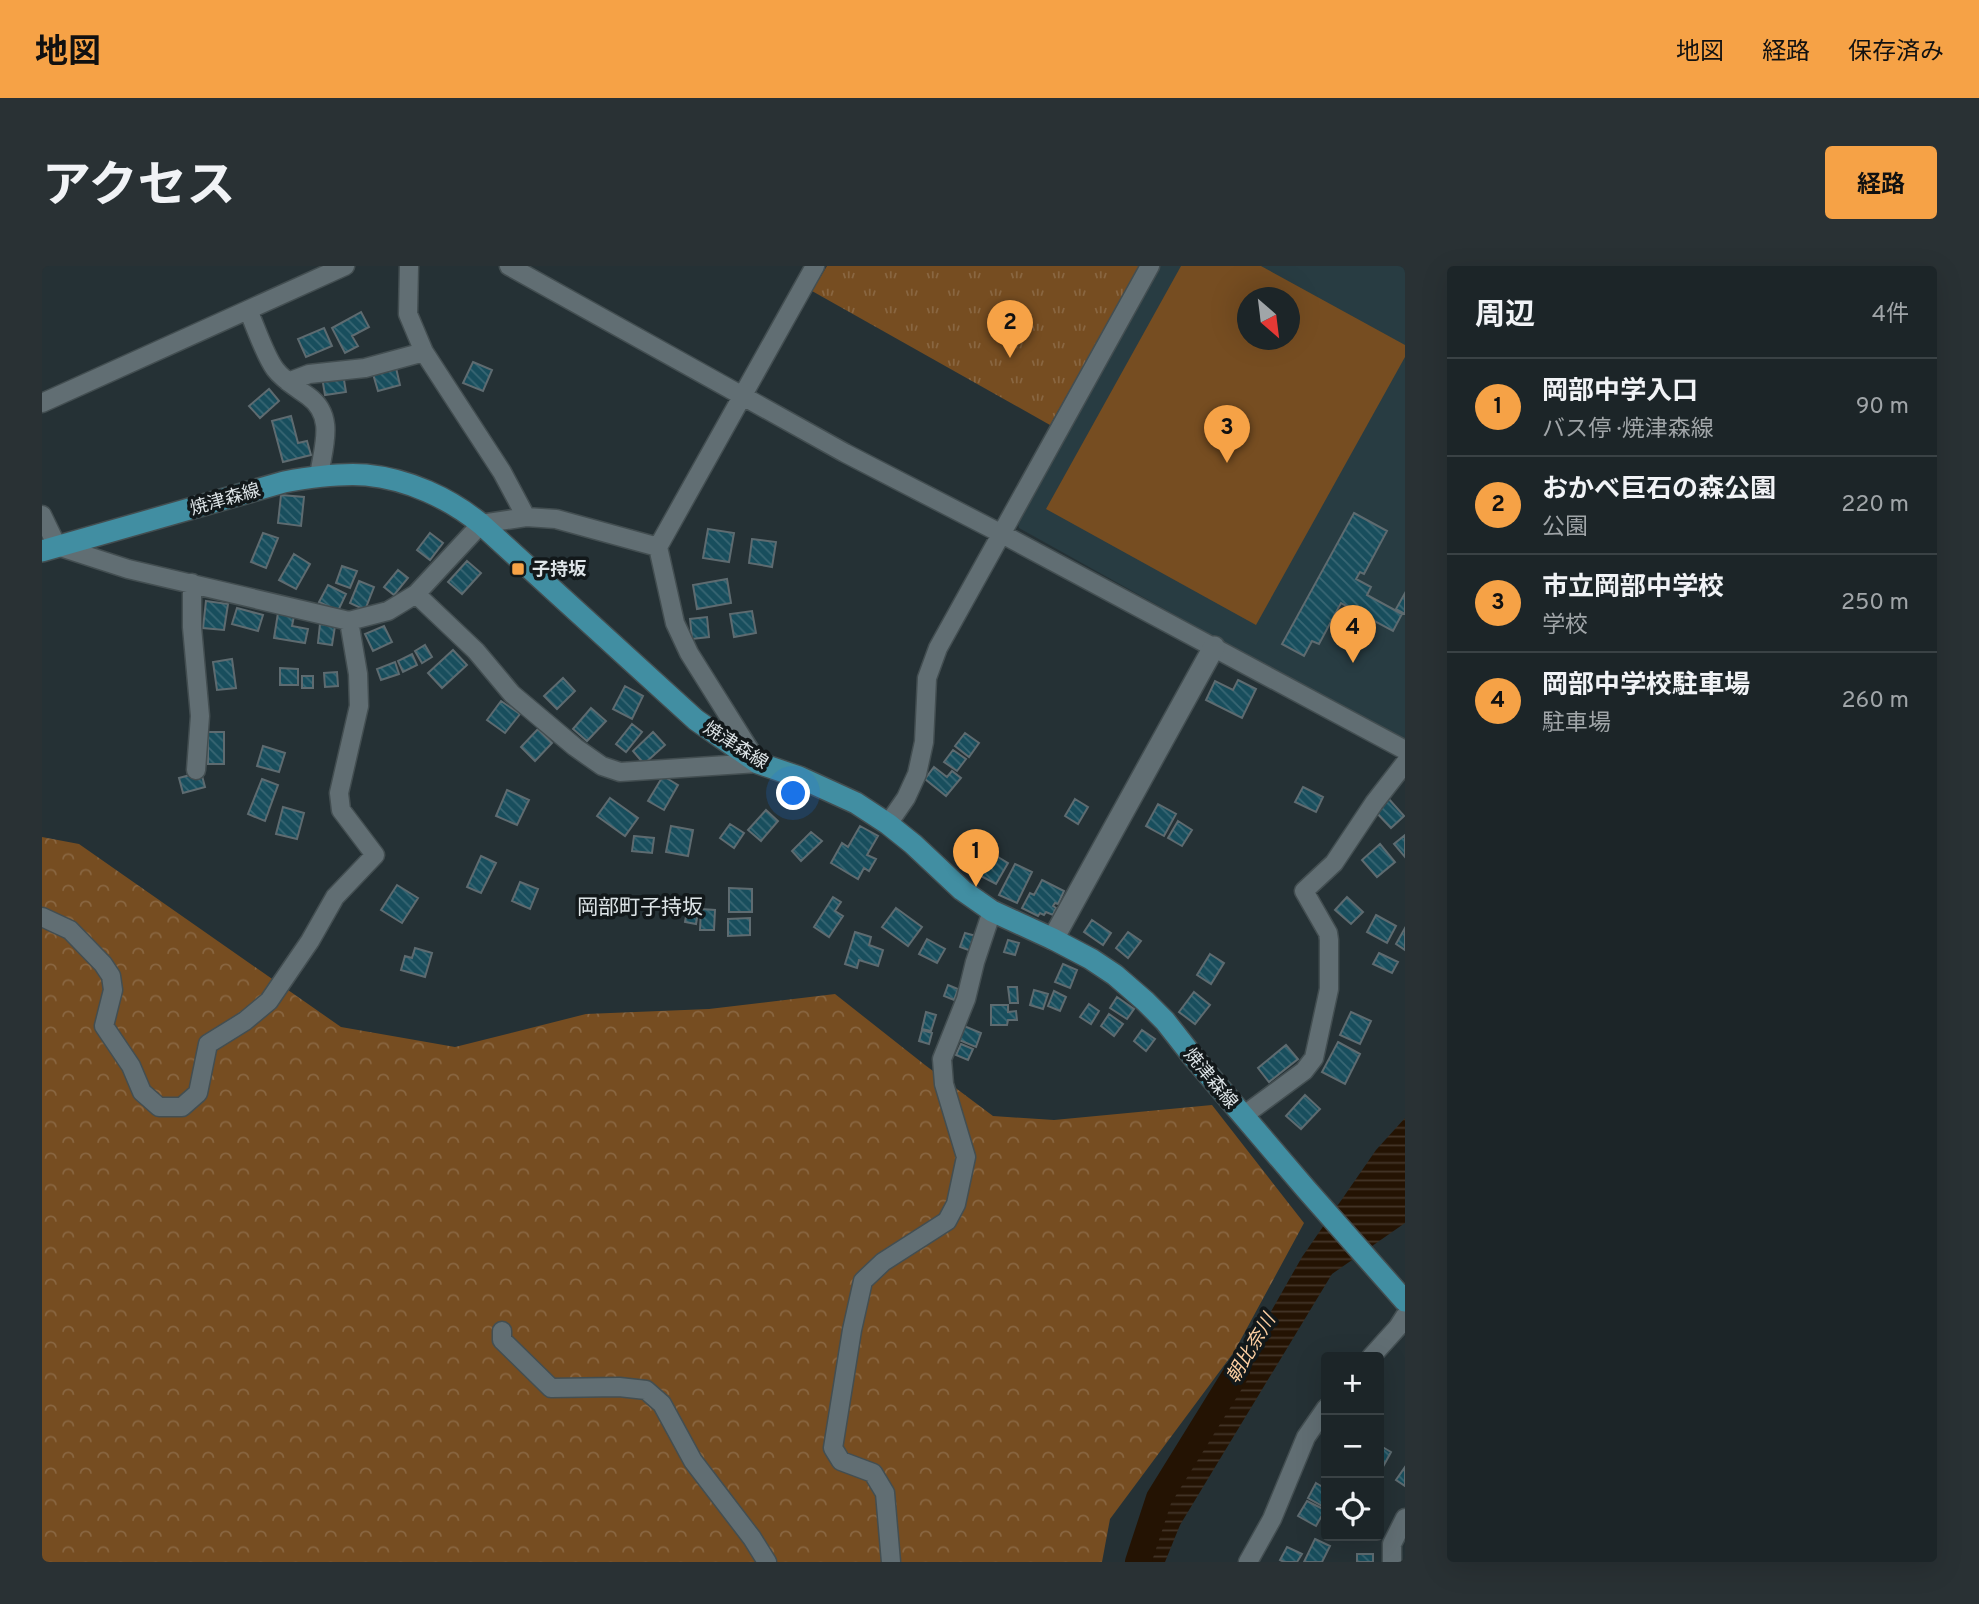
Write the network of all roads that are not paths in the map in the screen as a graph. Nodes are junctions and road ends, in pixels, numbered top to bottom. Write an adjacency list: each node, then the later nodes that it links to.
1 (345, 266): 6 (street)
2 (409, 266): 7 (street)
3 (509, 266): 9 (street)
4 (815, 266): 9 (street)
5 (1150, 266): 15 (street)
6 (248, 310): 8 (street); 10 (street)
7 (424, 352): 8 (street); 13 (street)
8 (288, 382): 11 (street)
9 (743, 394): 15 (street); 16 (street)
10 (42, 403)
11 (319, 476): 14 (main road, 焼津森線); 17 (main road, 焼津森線)
12 (42, 514): 17 (street)
13 (526, 517): 14 (street); 16 (street)
14 (481, 524): 19 (street); 23 (main road, 焼津森線)
15 (1002, 534): 21 (street); 26 (street)
16 (658, 547): 23 (street)
17 (50, 549): 18 (street)
18 (192, 583): 20 (street); 25 (street)
19 (416, 594): 20 (street); 23 (street)
20 (349, 621): 28 (street)
21 (1214, 647): 22 (street); 29 (street)
22 (1405, 750)
23 (758, 763): 26 (main road, 焼津森線)
24 (1405, 763): 30 (street)
25 (196, 770)
26 (888, 824): 27 (main road, 焼津森線)
27 (992, 911): 29 (main road, 焼津森線); 38 (street)
28 (42, 917)
29 (1053, 939): 30 (main road, 焼津森線)
30 (1243, 1116): 31 (main road, 焼津森線)
31 (1402, 1298)
32 (1405, 1316): 34 (street)
33 (502, 1331): 37 (street)
34 (1375, 1352)
35 (1321, 1415): 39 (street)
36 (1405, 1518): 40 (street)
37 (764, 1561)
38 (891, 1562)
39 (1248, 1562)
40 (1392, 1562)

